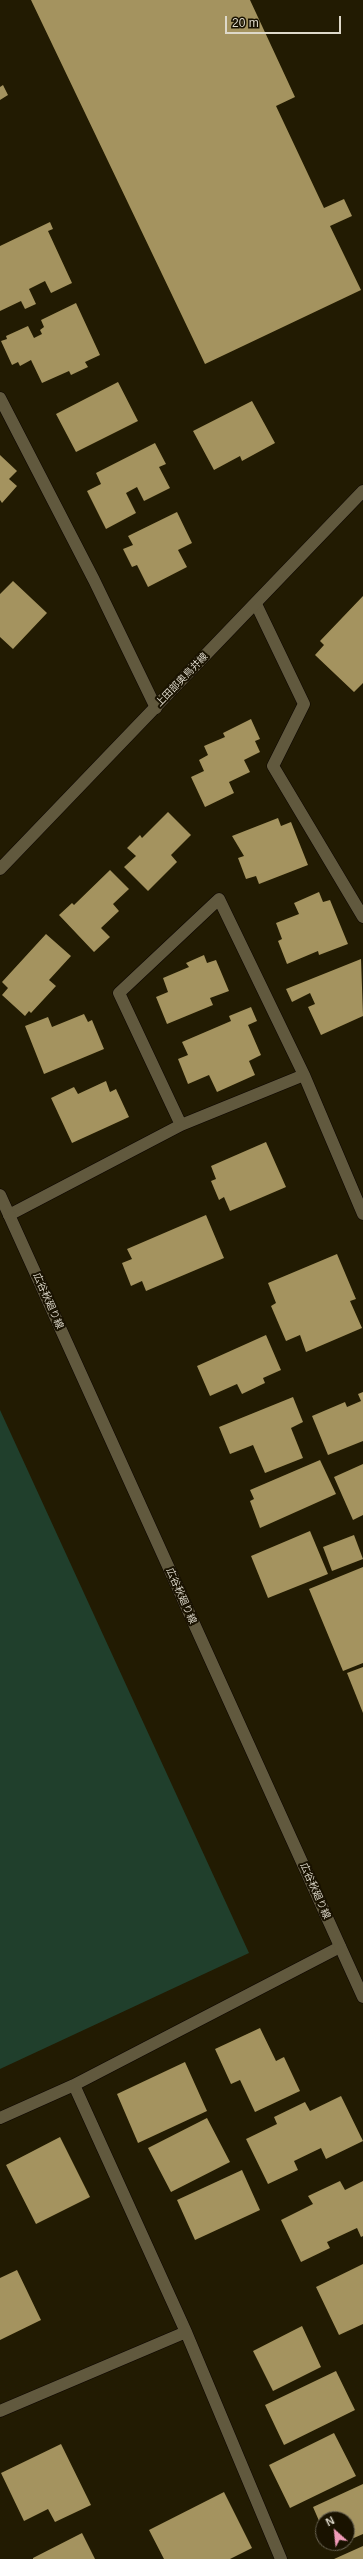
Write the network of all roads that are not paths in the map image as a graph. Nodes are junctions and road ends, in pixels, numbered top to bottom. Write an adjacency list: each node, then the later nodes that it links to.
1 (0, 398): 4 (street)
2 (363, 491): 3 (street, 上田部奥鳥井線)
3 (256, 604): 4 (street, 上田部奥鳥井線); 6 (street)
4 (156, 708): 5 (street, 上田部奥鳥井線)
5 (0, 869)
6 (363, 917)
7 (304, 1075): 8 (street); 8 (street); 10 (street)
8 (181, 1125): 11 (street)
9 (0, 1195): 11 (street, 広谷秋廻り線)
10 (363, 1214)
11 (9, 1215): 12 (street, 広谷秋廻り線)
12 (340, 1947): 13 (street, 広谷秋廻り線); 14 (street)
13 (363, 1997)
14 (74, 2085): 15 (street); 16 (street)
15 (0, 2118)
16 (186, 2332): 17 (street); 18 (street)
17 (0, 2411)
18 (281, 2559)

